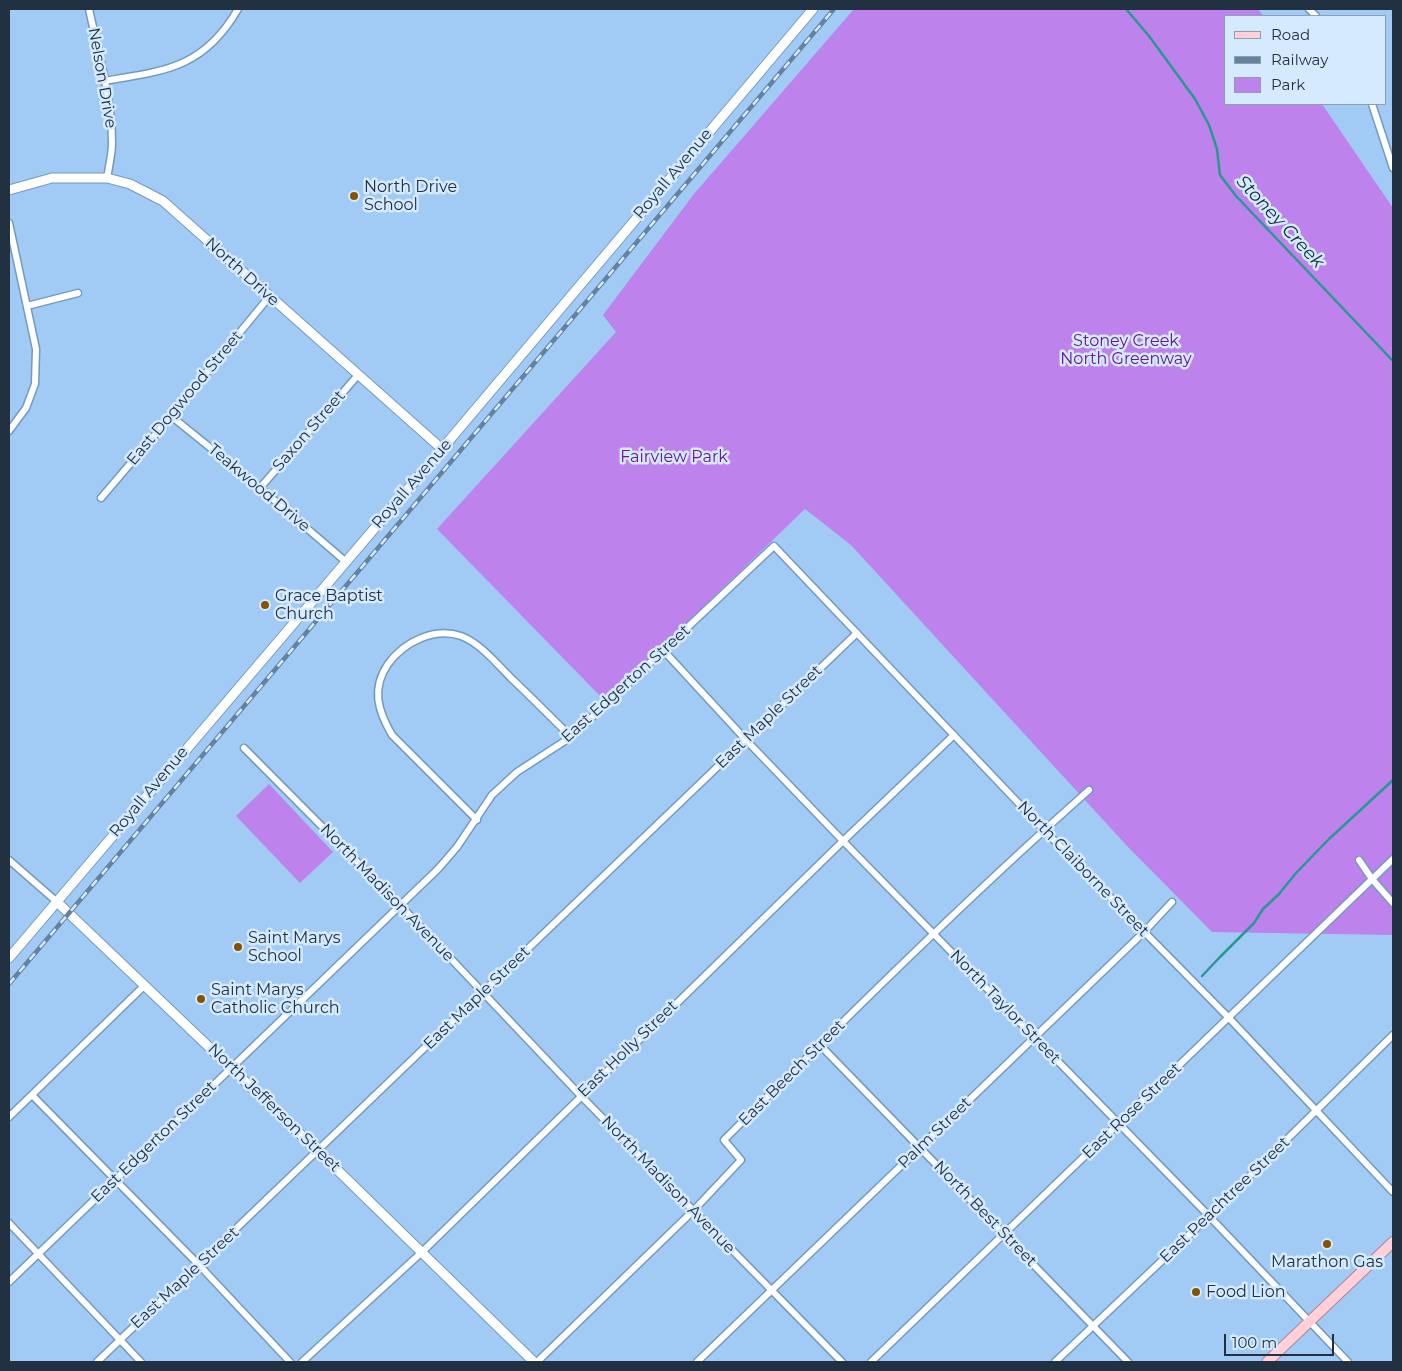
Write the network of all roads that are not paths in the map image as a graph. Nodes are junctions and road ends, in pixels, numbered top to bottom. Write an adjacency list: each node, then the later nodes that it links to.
1 (89, 9): 4 (street, Nelson Drive)
2 (238, 9): 4 (street)
3 (813, 9): 16 (street, Royall Avenue)
4 (104, 81): 7 (street, Nelson Drive)
5 (1372, 105): 6 (street)
6 (1393, 168)
7 (107, 178): 8 (street, North Drive); 11 (street, North Drive)
8 (9, 190)
9 (9, 223): 12 (street)
10 (78, 293): 12 (street)
11 (269, 297): 13 (street, North Drive); 14 (street, East Dogwood Street)
12 (27, 306): 15 (street)
13 (358, 375): 16 (street, North Drive); 17 (street, Saxon Street)
14 (171, 416): 17 (street, Teakwood Drive); 18 (street, East Dogwood Street)
15 (9, 431)
16 (442, 449): 20 (street, Royall Avenue)
17 (260, 488): 20 (street, Teakwood Drive)
18 (101, 498)
19 (774, 546): 21 (street, North Claiborne Street); 22 (street, East Edgerton Street)
20 (345, 561): 35 (street, Royall Avenue)
21 (857, 633): 23 (street, North Claiborne Street); 25 (street, East Maple Street)
22 (664, 651): 24 (street, East Edgerton Street); 25 (street, North Taylor Street)
23 (954, 735): 29 (street, North Claiborne Street); 30 (street, East Holly Street)
24 (571, 737): 28 (street, East Edgerton Street); 28 (street)
25 (746, 740): 30 (street, North Taylor Street); 43 (street, East Maple Street)
26 (244, 748): 38 (street, North Madison Avenue)
27 (1089, 790): 29 (street, East Beech Street)
28 (477, 820): 38 (street, East Edgerton Street)
29 (1044, 830): 39 (street, North Claiborne Street); 40 (street, East Beech Street)
30 (843, 841): 40 (street, North Taylor Street); 50 (street, East Holly Street)
31 (1393, 859): 34 (street, East Rose Street)
32 (9, 860): 35 (street, North Jefferson Street)
33 (1359, 860): 34 (street)
34 (1372, 879): 37 (street); 44 (street, East Rose Street)
35 (56, 901): 41 (street, Royall Avenue); 42 (street, North Jefferson Street)
36 (1172, 902): 39 (street, Palm Street)
37 (1393, 903)
38 (400, 905): 43 (street, North Madison Avenue); 48 (street, East Edgerton Street)
39 (1144, 932): 44 (street, North Claiborne Street); 46 (street, Palm Street)
40 (935, 934): 46 (street, North Taylor Street); 47 (street, East Beech Street)
41 (9, 958)
42 (146, 985): 48 (street, North Jefferson Street); 49 (street)
43 (483, 992): 50 (street, North Madison Avenue); 55 (street, East Maple Street)
44 (1229, 1018): 51 (street, North Claiborne Street); 53 (street, East Rose Street)
45 (1393, 1035): 51 (street, East Peachtree Street)
46 (1034, 1038): 53 (street, North Taylor Street); 54 (street, Palm Street)
47 (820, 1045): 54 (street, North Best Street); 58 (street, East Beech Street)
48 (232, 1068): 55 (street, North Jefferson Street); 56 (street, East Edgerton Street)
49 (32, 1095): 52 (street); 56 (street)
50 (581, 1096): 58 (street, North Madison Avenue); 63 (street, East Holly Street)
51 (1317, 1111): 57 (street, North Claiborne Street); 59 (street, East Peachtree Street)
52 (9, 1117)
53 (1118, 1124): 59 (street, North Taylor Street); 61 (street, East Rose Street)
54 (920, 1148): 61 (street, North Best Street); 67 (street, Palm Street)
55 (319, 1152): 63 (street, North Jefferson Street); 65 (street, East Maple Street)
56 (115, 1180): 64 (street, East Edgerton Street); 65 (street)
57 (1393, 1192)
58 (694, 1210): 67 (street, North Madison Avenue); 75 (street, East Beech Street)
59 (1209, 1216): 68 (street, North Taylor Street); 69 (street, East Peachtree Street)
60 (9, 1223): 64 (street)
61 (1004, 1234): 69 (street, North Best Street); 78 (street, East Rose Street)
62 (1393, 1242): 68 (main road)
63 (422, 1252): 74 (street, East Holly Street); 75 (street, North Jefferson Street)
64 (39, 1254): 66 (street, East Edgerton Street); 70 (street)
65 (199, 1265): 70 (street, East Maple Street); 73 (street)
66 (9, 1282)
67 (772, 1291): 76 (street, Palm Street); 77 (street, North Madison Avenue)
68 (1309, 1322): 81 (main road); 82 (street, North Taylor Street)
69 (1093, 1326): 79 (street, East Peachtree Street); 80 (street, North Best Street)
70 (120, 1340): 71 (street, East Maple Street); 72 (street)
71 (98, 1362)
72 (141, 1362)
73 (290, 1362)
74 (302, 1362)
75 (535, 1362)
76 (697, 1362)
77 (842, 1362)
78 (870, 1362)
79 (1055, 1362)
80 (1128, 1362)
81 (1267, 1362)
82 (1348, 1362)

